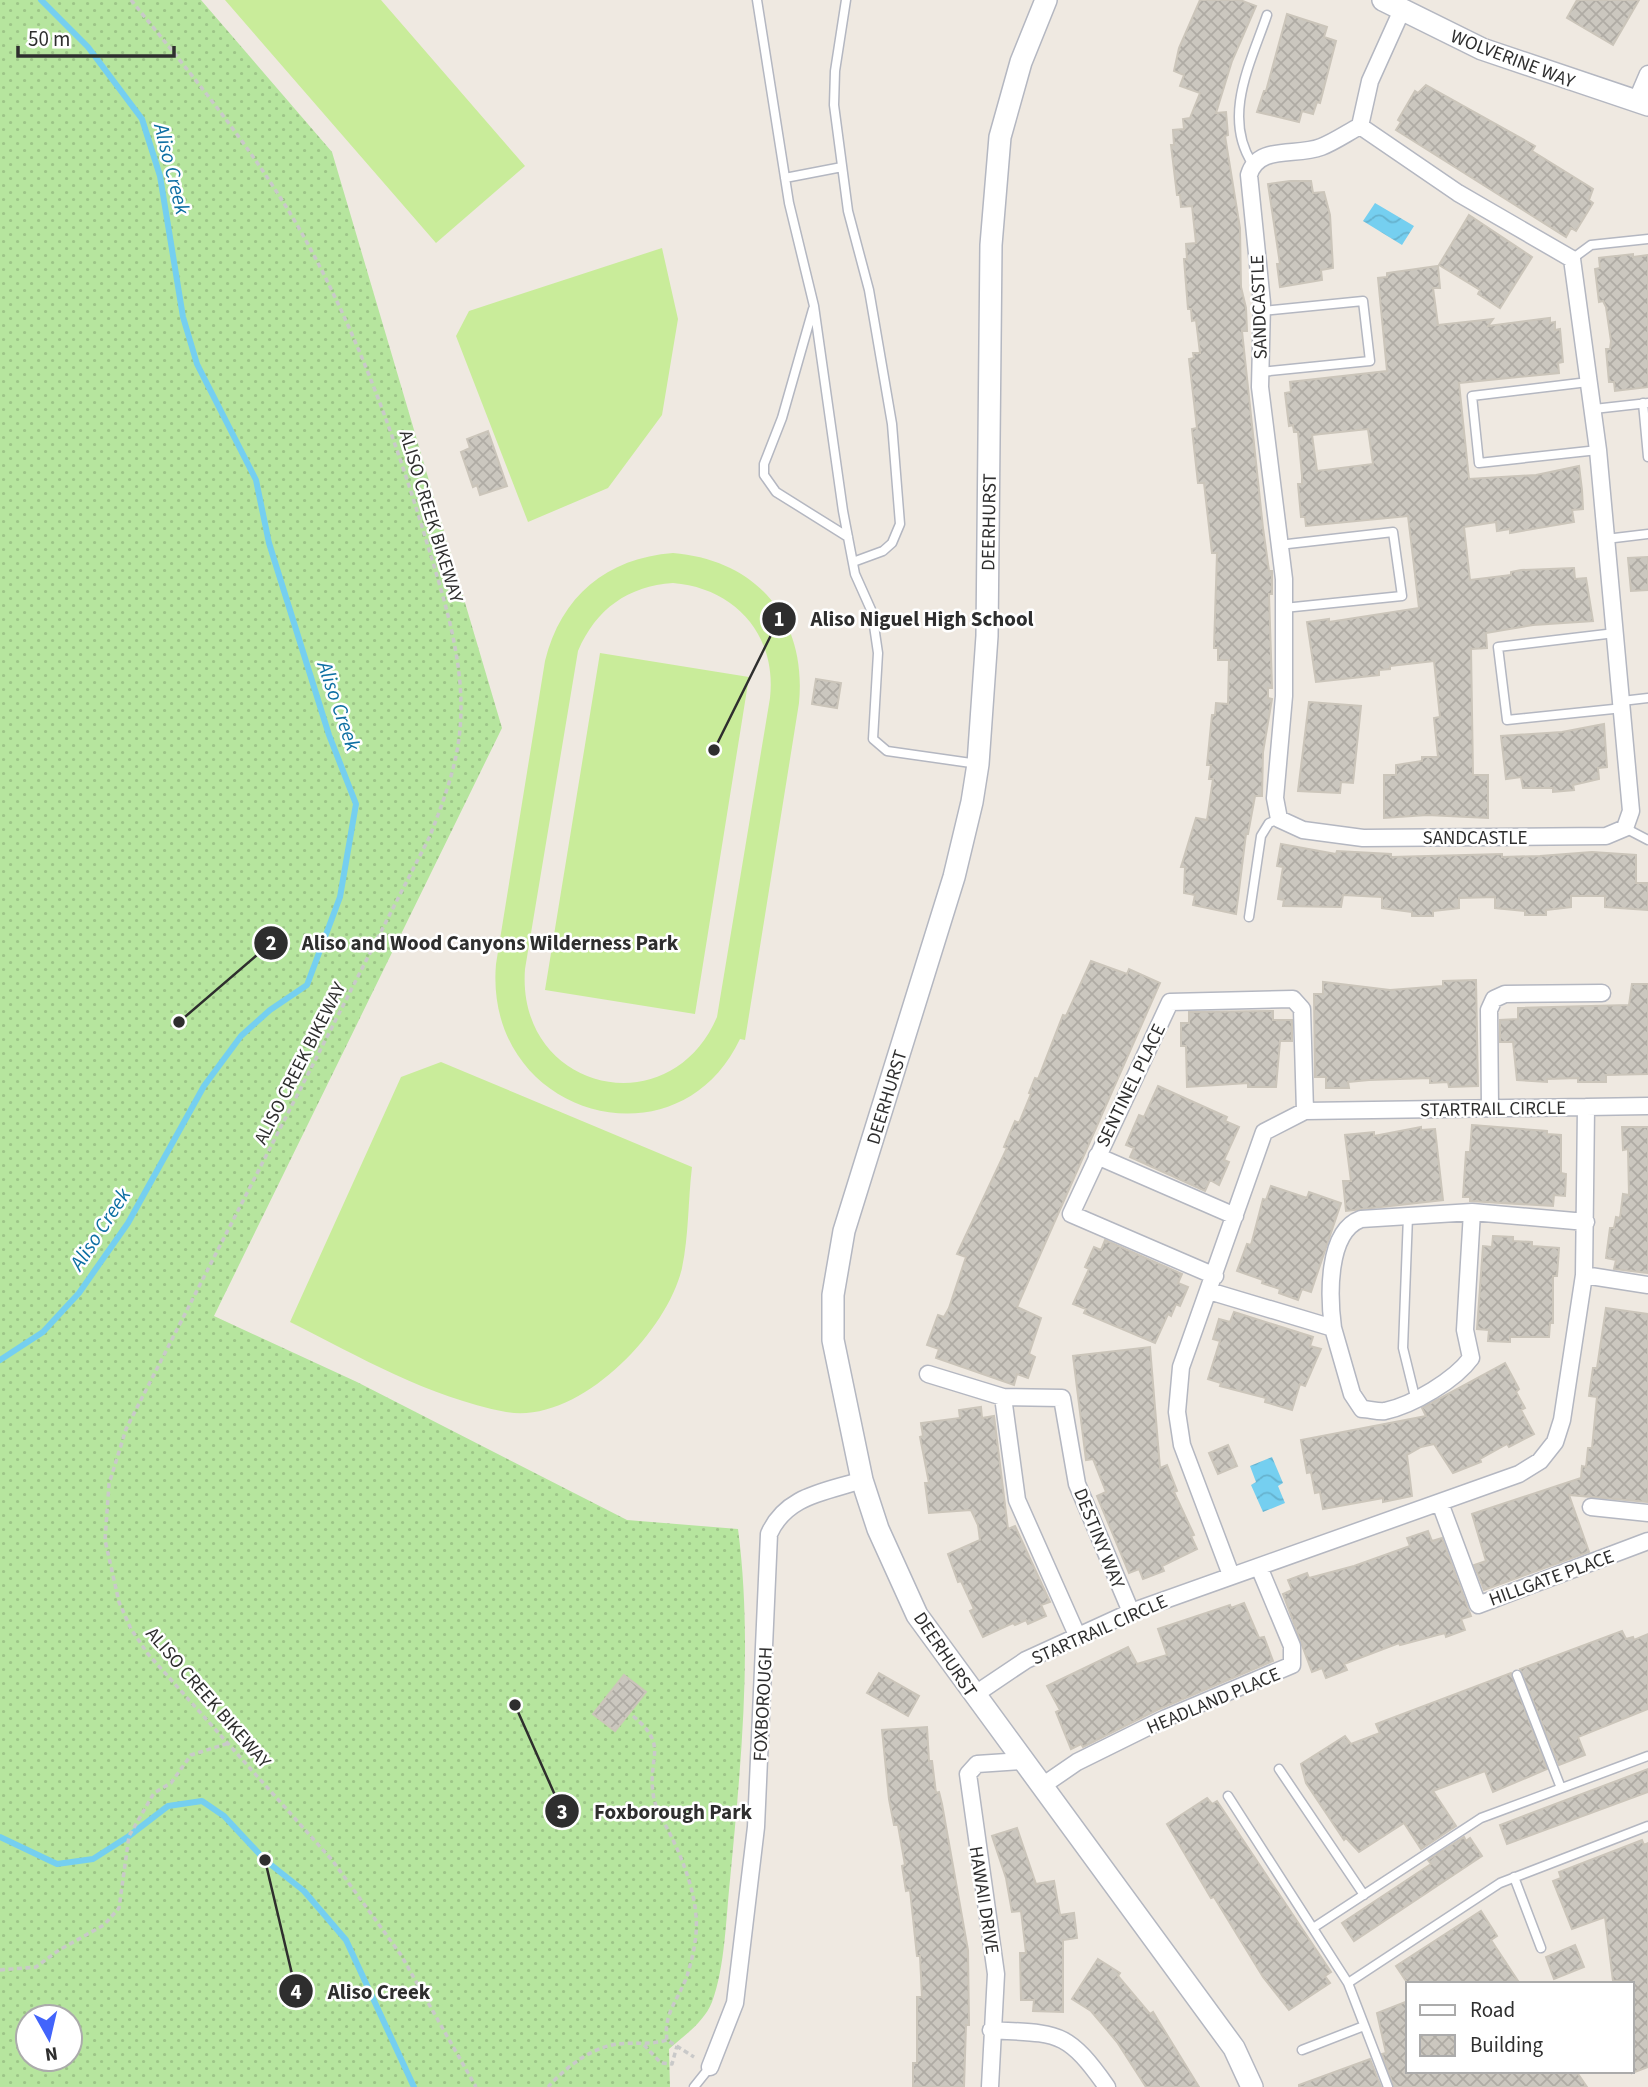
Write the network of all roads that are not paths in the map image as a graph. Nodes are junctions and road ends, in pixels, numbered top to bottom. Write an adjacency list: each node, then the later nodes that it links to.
1 (757, 0): 11 (lane)
2 (846, 0): 10 (lane)
3 (1046, 0): 31 (street, DEERHURST)
4 (1393, 5): 7 (street, WOLVERINE WAY); 8 (street)
5 (1267, 15): 9 (lane)
6 (1648, 74): 7 (street)
7 (1642, 103)
8 (1360, 126): 9 (street); 13 (street)
9 (1252, 163): 15 (street, SANDCASTLE)
10 (842, 167): 11 (lane); 26 (lane)
11 (785, 177): 14 (lane)
12 (1648, 239): 13 (lane)
13 (1572, 259): 17 (street)
14 (814, 306): 23 (lane); 23 (lane)
15 (1262, 311): 16 (street, SANDCASTLE); 16 (lane)
16 (1261, 372): 25 (street, SANDCASTLE)
17 (1588, 382): 19 (street); 20 (lane)
18 (1645, 403): 19 (lane); 21 (lane)
19 (1594, 409): 20 (street)
20 (1598, 450): 24 (street)
21 (1648, 457)
22 (1648, 534): 24 (lane)
23 (848, 537): 26 (lane)
24 (1606, 538): 28 (street)
25 (1279, 545): 27 (street, SANDCASTLE); 27 (lane)
26 (853, 562): 31 (lane)
27 (1284, 608): 32 (street, SANDCASTLE)
28 (1615, 634): 30 (street); 30 (lane)
29 (1648, 698): 30 (lane)
30 (1623, 704): 33 (street)
31 (978, 764): 53 (street, DEERHURST)
32 (1279, 819): 33 (street, SANDCASTLE); 35 (lane)
33 (1625, 828): 34 (lane)
34 (1648, 840)
35 (1249, 917)
36 (1602, 993): 38 (street)
37 (1648, 1106): 39 (street)
38 (1490, 1107): 39 (street, STARTRAIL CIRCLE); 40 (street, STARTRAIL CIRCLE)
39 (1586, 1107): 45 (street, STARTRAIL CIRCLE)
40 (1305, 1111): 41 (street, SENTINEL PLACE); 43 (street, STARTRAIL CIRCLE)
41 (1097, 1156): 43 (street, SENTINEL PLACE); 47 (street, SENTINEL PLACE)
42 (1472, 1212): 44 (street); 45 (street); 52 (street)
43 (1235, 1216): 47 (street, STARTRAIL CIRCLE)
44 (1408, 1216): 49 (street); 52 (lane)
45 (1586, 1222): 46 (street, STARTRAIL CIRCLE)
46 (1584, 1275): 48 (street); 54 (street, STARTRAIL CIRCLE)
47 (1212, 1283): 49 (street); 59 (street, STARTRAIL CIRCLE)
48 (1648, 1285)
49 (1333, 1328): 52 (street)
50 (928, 1374): 51 (street, DESTINY WAY)
51 (1003, 1396): 60 (street, DESTINY WAY); 61 (street)
52 (1415, 1397)
53 (862, 1480): 63 (street, DEERHURST); 79 (street, FOXBOROUGH)
54 (1440, 1503): 57 (street, HILLGATE PLACE); 58 (street, STARTRAIL CIRCLE)
55 (1591, 1507): 56 (street)
56 (1648, 1513)
57 (1648, 1541)
58 (1259, 1567): 59 (street, STARTRAIL CIRCLE); 67 (street, HEADLAND PLACE)
59 (1231, 1575): 60 (street, STARTRAIL CIRCLE)
60 (1131, 1612): 61 (street, STARTRAIL CIRCLE)
61 (1077, 1635): 63 (street, STARTRAIL CIRCLE)
62 (1517, 1675): 68 (lane)
63 (974, 1695): 65 (street, DEERHURST)
64 (1648, 1756): 68 (lane)
65 (1023, 1761): 67 (street, DEERHURST); 77 (street, HAWAII DRIVE)
66 (1279, 1769): 72 (lane)
67 (1042, 1786): 83 (street, DEERHURST)
68 (1561, 1788): 72 (lane)
69 (1227, 1796): 73 (lane)
70 (1648, 1826): 71 (lane)
71 (1514, 1877): 74 (lane); 75 (lane)
72 (1363, 1895): 73 (lane)
73 (1313, 1928): 75 (lane)
74 (1541, 1948)
75 (1348, 1983): 76 (lane)
76 (1364, 2026): 78 (lane); 84 (lane)
77 (991, 2030): 81 (street, HAWAII DRIVE); 82 (street)
78 (1302, 2050)
79 (710, 2067): 80 (lane)
80 (694, 2087)
81 (990, 2087)
82 (1107, 2087)
83 (1252, 2087)
84 (1388, 2087)

